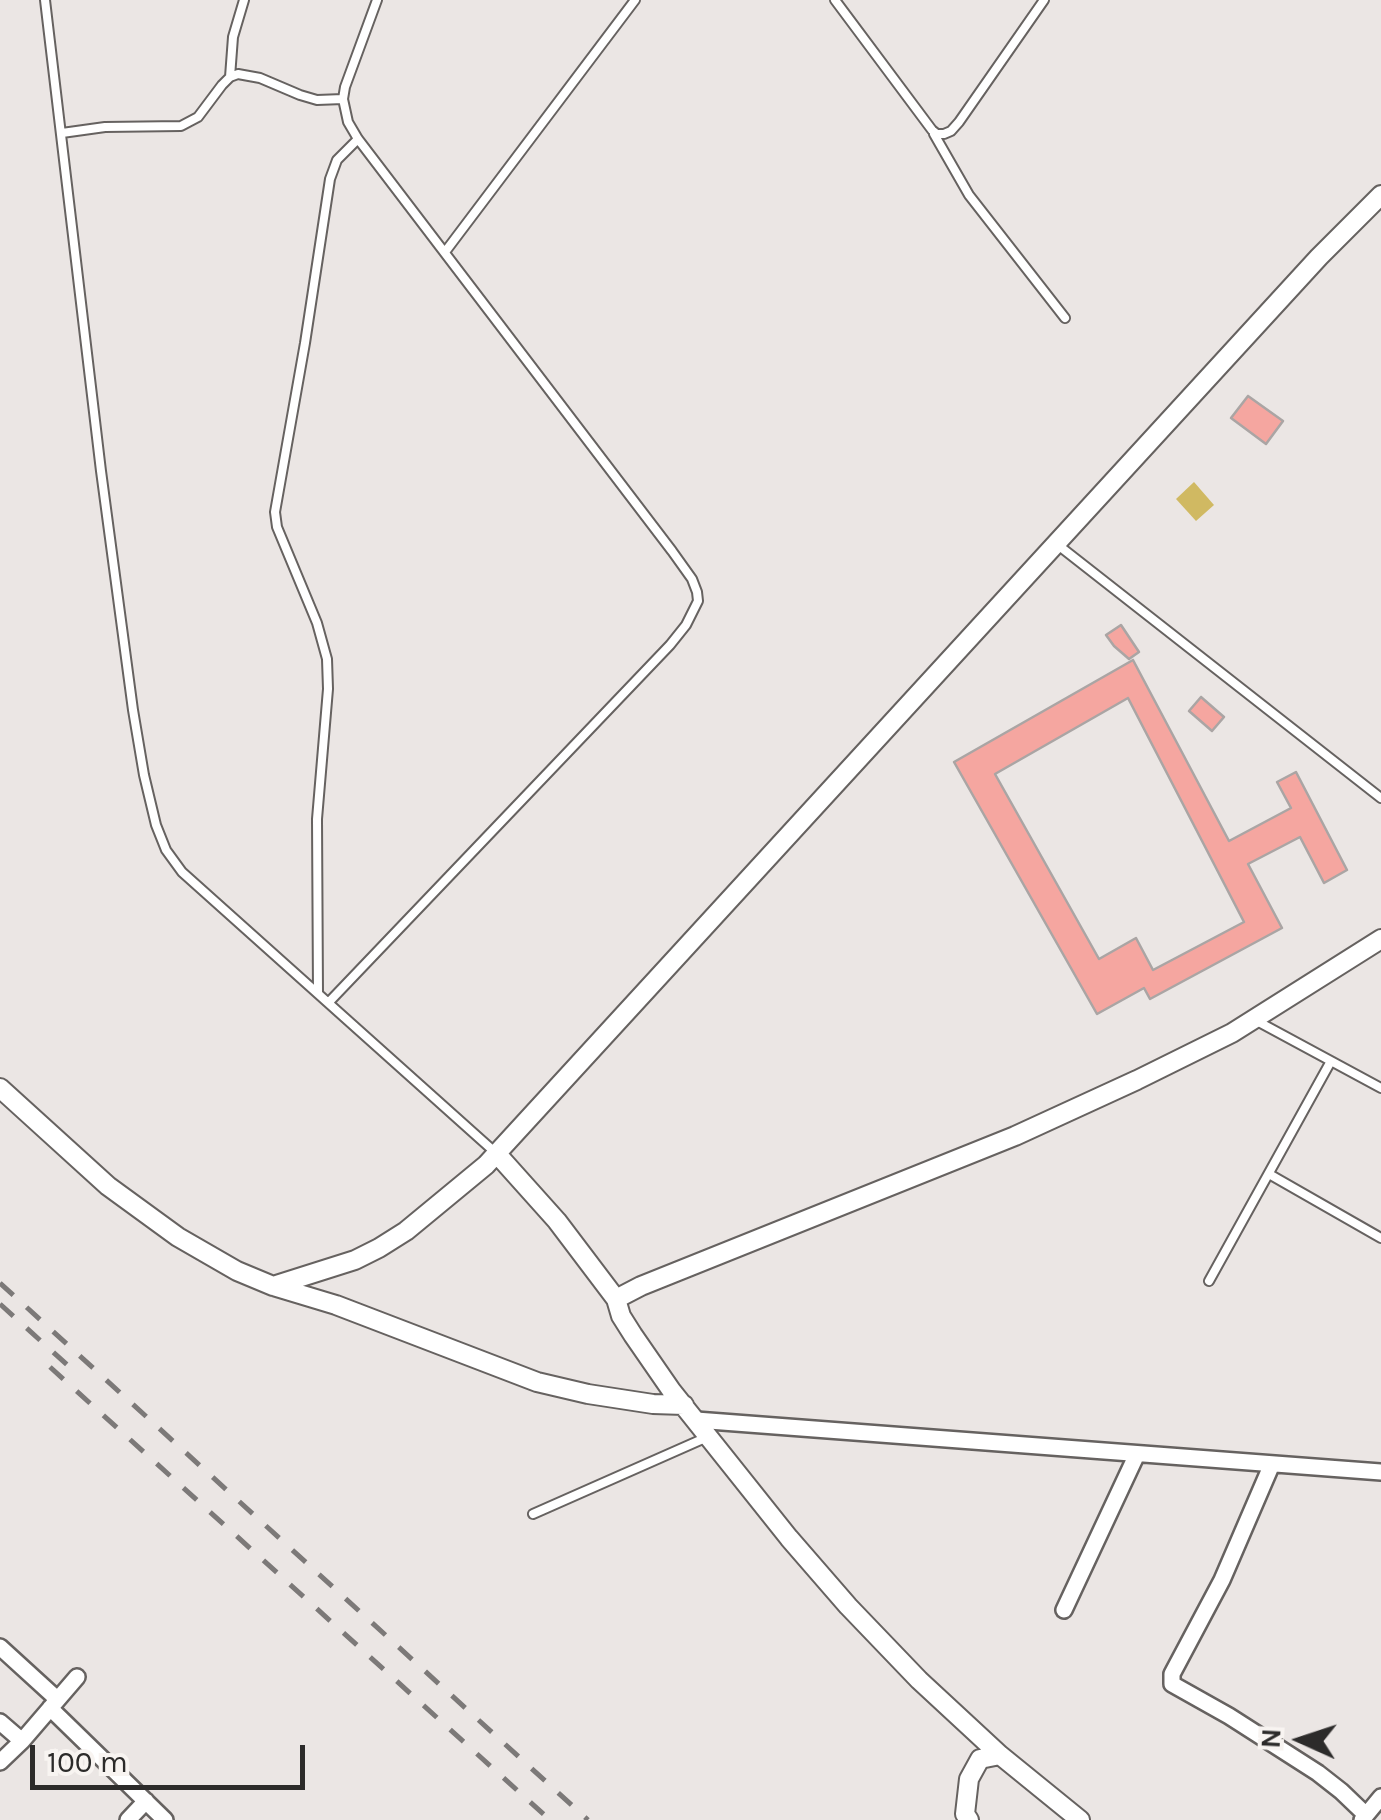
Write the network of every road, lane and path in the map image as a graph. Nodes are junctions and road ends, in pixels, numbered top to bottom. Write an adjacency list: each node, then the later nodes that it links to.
1 (45, 0): 10 (lane)
2 (244, 0): 7 (lane)
3 (377, 0): 8 (lane)
4 (635, 0): 13 (lane)
5 (835, 0): 9 (lane)
6 (1044, 0): 9 (lane)
7 (230, 76): 8 (lane); 10 (lane)
8 (343, 99): 11 (lane)
9 (932, 130): 14 (lane)
10 (62, 133): 18 (lane)
11 (358, 138): 13 (lane); 18 (lane)
12 (1381, 195): 15 (street)
13 (444, 252): 19 (lane)
14 (1065, 318)
15 (1058, 544): 16 (lane); 24 (street)
16 (1381, 798)
17 (1381, 939): 20 (street)
18 (318, 992): 19 (lane)
19 (329, 1002): 24 (lane)
20 (1254, 1020): 21 (lane); 29 (street)
21 (1330, 1061): 23 (lane); 25 (lane)
22 (0, 1088): 28 (street)
23 (1381, 1088)
24 (497, 1154): 28 (street); 29 (street)
25 (1269, 1174): 26 (lane); 27 (lane)
26 (1381, 1238)
27 (1209, 1280)
28 (273, 1286): 30 (street)
29 (616, 1299): 30 (street)
30 (690, 1412): 31 (street); 32 (street)
31 (710, 1436): 35 (lane); 42 (street)
32 (1138, 1454): 33 (street); 36 (street)
33 (1272, 1464): 34 (street); 46 (street)
34 (1381, 1472)
35 (533, 1514)
36 (1064, 1610)
37 (0, 1647): 39 (street)
38 (77, 1678): 39 (street)
39 (54, 1703): 41 (street); 45 (street)
40 (0, 1722): 41 (street)
41 (22, 1741): 43 (street)
42 (1000, 1755): 49 (street); 50 (street)
43 (0, 1762)
44 (1381, 1797): 46 (street)
45 (146, 1801): 47 (street); 48 (street)
46 (1364, 1818)
47 (128, 1820)
48 (165, 1820)
49 (970, 1820)
50 (1080, 1820)

